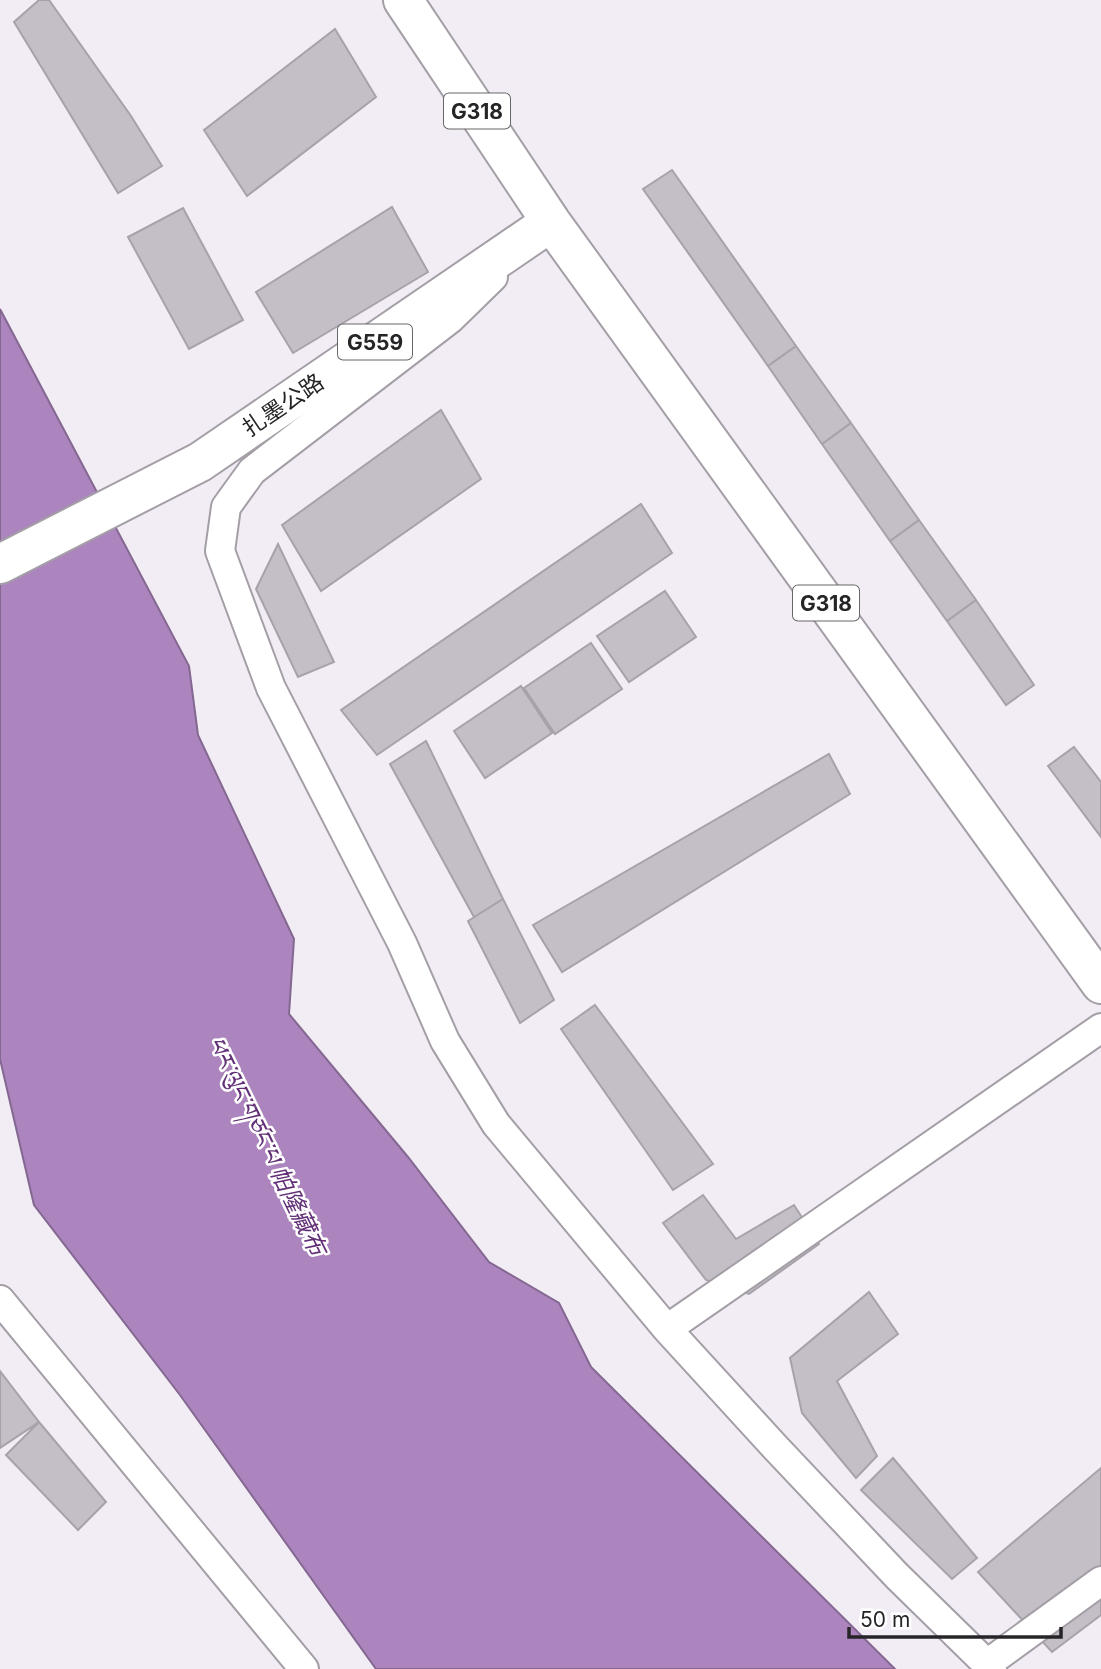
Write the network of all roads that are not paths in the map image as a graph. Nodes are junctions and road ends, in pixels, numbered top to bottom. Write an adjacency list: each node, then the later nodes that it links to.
1 (403, 0): 2 (highway, G318)
2 (551, 222): 3 (highway, 扎墨公路 / G559); 4 (highway, G318); 7 (street)
3 (0, 564)
4 (1101, 984)
5 (1101, 1028): 7 (street)
6 (0, 1300): 10 (street)
7 (667, 1329): 9 (street)
8 (1101, 1581): 9 (street)
9 (989, 1666)
10 (304, 1669)

